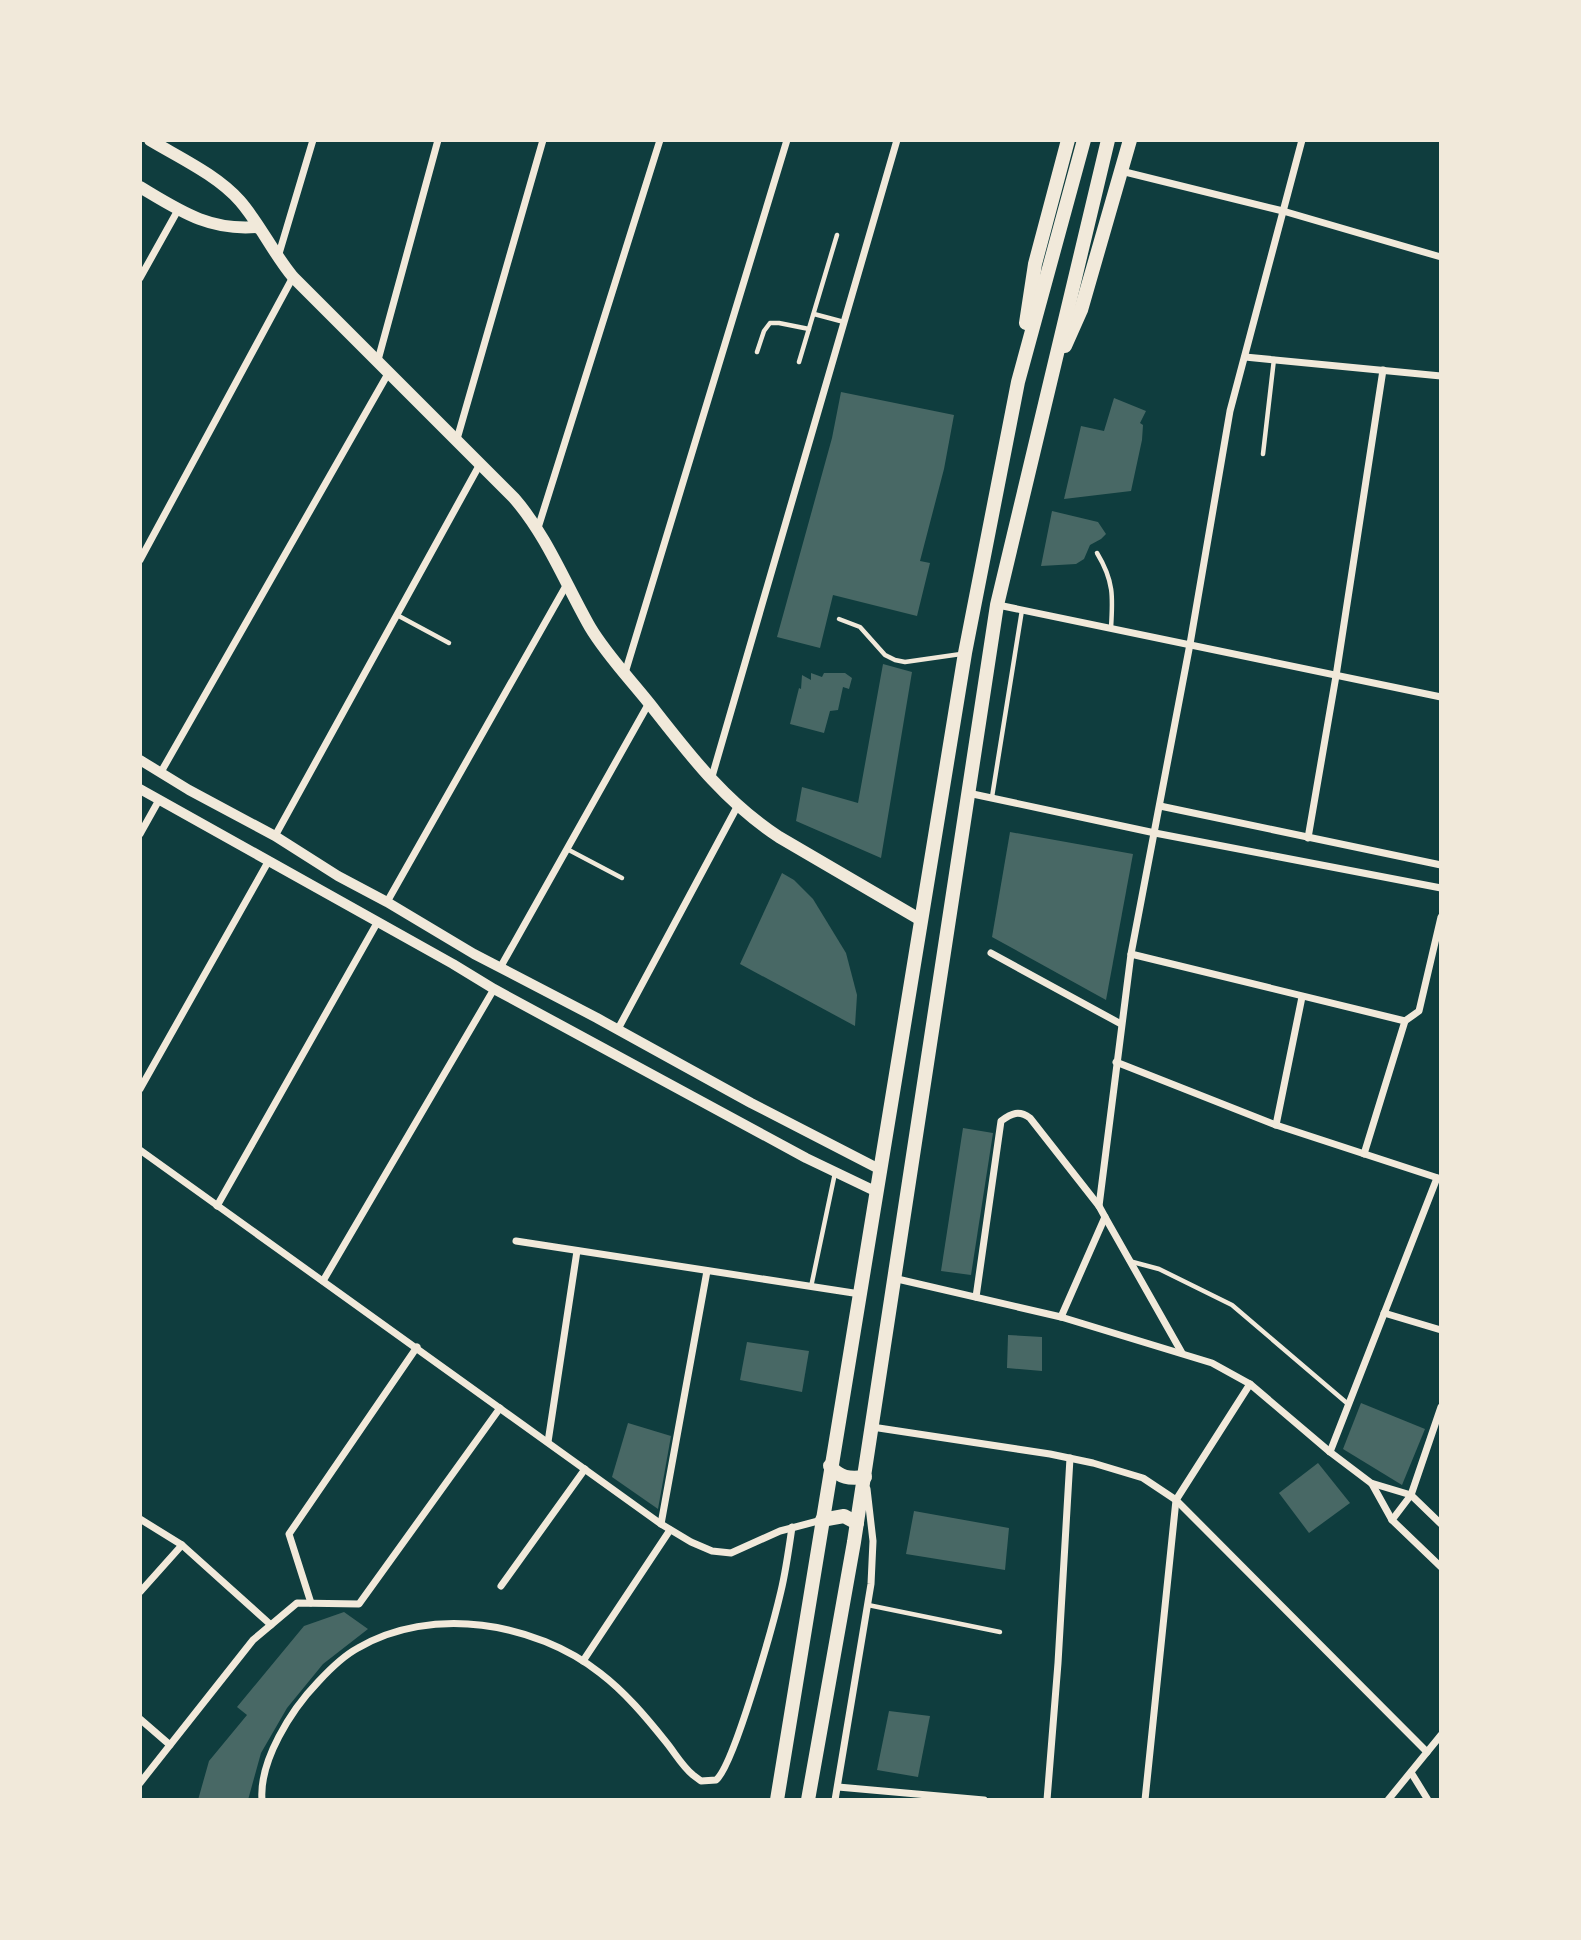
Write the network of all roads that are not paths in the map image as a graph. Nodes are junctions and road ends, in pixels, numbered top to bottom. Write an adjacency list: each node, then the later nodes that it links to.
1 (150, 140): 17 (main road)
2 (313, 140): 20 (street)
3 (438, 140): 29 (street)
4 (543, 140): 36 (street)
5 (660, 140): 39 (street)
6 (787, 140): 51 (street)
7 (897, 140): 24 (street)
8 (1068, 140): 35 (main road)
9 (1084, 140): 35 (main road)
10 (1108, 140): 33 (main road)
11 (1130, 140): 13 (main road)
12 (1302, 140): 16 (street)
13 (1121, 170): 16 (street); 33 (main road)
14 (140, 187): 15 (main road)
15 (178, 209): 17 (main road); 22 (street)
16 (1283, 211): 19 (street); 27 (street)
17 (257, 227): 20 (main road)
18 (837, 235): 23 (lane)
19 (1441, 257)
20 (277, 258): 21 (main road)
21 (293, 277): 29 (main road); 41 (street)
22 (140, 278)
23 (814, 314): 24 (lane); 25 (lane)
24 (845, 322): 57 (street)
25 (809, 328): 26 (lane); 30 (lane)
26 (757, 352)
27 (1245, 357): 28 (street); 49 (street)
28 (1274, 359): 31 (street); 37 (lane)
29 (378, 360): 32 (main road)
30 (799, 362)
31 (1383, 370): 34 (street); 52 (street)
32 (389, 371): 36 (main road); 56 (street)
33 (1051, 376): 43 (main road)
34 (1441, 376)
35 (1018, 382): 50 (main road)
36 (457, 439): 38 (main road)
37 (1263, 454)
38 (481, 463): 39 (main road); 45 (street)
39 (538, 528): 42 (main road)
40 (1097, 553): 47 (lane)
41 (140, 560)
42 (567, 584): 51 (main road); 73 (street)
43 (997, 605): 44 (street); 59 (main road)
44 (1022, 610): 47 (street); 60 (lane)
45 (397, 615): 48 (lane); 66 (street)
46 (839, 619): 50 (lane)
47 (1111, 628): 49 (street)
48 (449, 643)
49 (1190, 644): 52 (street); 62 (street)
50 (965, 653): 75 (main road)
51 (625, 673): 54 (main road)
52 (1336, 676): 53 (street); 67 (street)
53 (1441, 697)
54 (649, 703): 57 (main road); 68 (street)
55 (140, 760): 56 (street)
56 (161, 772): 66 (street)
57 (711, 781): 63 (main road)
58 (140, 789): 61 (street)
59 (967, 793): 60 (street); 101 (main road)
60 (992, 798): 64 (street)
61 (159, 800): 65 (street); 69 (street)
62 (1160, 806): 64 (street); 67 (street)
63 (737, 807): 75 (main road); 84 (street)
64 (1155, 833): 72 (street); 78 (street)
65 (140, 834)
66 (275, 836): 73 (street)
67 (1308, 838): 70 (street)
68 (567, 849): 71 (lane); 79 (street)
69 (268, 862): 76 (street); 86 (street)
70 (1441, 866)
71 (622, 878)
72 (1441, 888)
73 (387, 902): 79 (street)
74 (1441, 917): 82 (street)
75 (921, 920): 90 (main road)
76 (377, 923): 80 (street); 94 (street)
77 (991, 953): 83 (street)
78 (1131, 954): 81 (street); 83 (street)
79 (500, 968): 84 (street)
80 (494, 989): 91 (street); 102 (street)
81 (1302, 997): 82 (street); 87 (street)
82 (1405, 1021): 89 (street)
83 (1121, 1024): 85 (street)
84 (618, 1029): 90 (street)
85 (1116, 1062): 87 (street); 95 (street)
86 (140, 1089)
87 (1276, 1125): 89 (street)
88 (140, 1150): 94 (street)
89 (1364, 1154): 92 (street)
90 (881, 1170): 93 (main road)
91 (835, 1172): 93 (street); 103 (lane)
92 (1439, 1178): 106 (street)
93 (877, 1192): 104 (main road)
94 (218, 1206): 102 (street)
95 (1099, 1206): 96 (street); 105 (street)
96 (1105, 1217): 99 (street); 107 (street)
97 (516, 1241): 98 (street)
98 (578, 1251): 100 (street); 116 (street)
99 (1129, 1261): 110 (street); 112 (lane)
100 (707, 1271): 103 (street); 129 (street)
101 (893, 1278): 105 (street); 115 (main road)
102 (323, 1281): 109 (street)
103 (811, 1287): 104 (street)
104 (860, 1294): 119 (main road)
105 (976, 1297): 107 (street)
106 (1384, 1313): 108 (street); 112 (street)
107 (1060, 1317): 110 (street)
108 (1441, 1330)
109 (416, 1347): 114 (street); 137 (street)
110 (1182, 1353): 111 (street)
111 (1250, 1384): 117 (street); 124 (street)
112 (1349, 1404): 117 (street)
113 (1441, 1407): 123 (street)
114 (500, 1408): 116 (street); 137 (street)
115 (872, 1427): 118 (street); 121 (main road)
116 (548, 1442): 120 (street)
117 (1330, 1452): 122 (street)
118 (1070, 1458): 124 (street); 154 (street)
119 (830, 1466): 121 (main road); 126 (main road)
120 (585, 1469): 129 (street); 135 (street)
121 (864, 1477): 128 (main road); 138 (street)
122 (1371, 1483): 123 (street); 127 (street)
123 (1411, 1494): 127 (street); 130 (street)
124 (1176, 1500): 145 (street); 155 (street)
125 (140, 1519): 133 (street)
126 (821, 1520): 128 (main road); 131 (street); 150 (main road)
127 (1392, 1520): 134 (street)
128 (857, 1523): 151 (main road)
129 (660, 1524): 132 (street)
130 (1441, 1524)
131 (792, 1527): 132 (street); 141 (street)
132 (670, 1530): 141 (street)
133 (182, 1545): 136 (street); 139 (street)
134 (1441, 1567)
135 (501, 1586)
136 (140, 1592)
137 (312, 1603): 139 (street)
138 (868, 1605): 140 (lane); 148 (street)
139 (271, 1625): 144 (street)
140 (1000, 1632)
141 (583, 1661): 149 (street)
142 (140, 1719): 144 (street)
143 (1441, 1735): 145 (street)
144 (170, 1745): 147 (street)
145 (1427, 1752): 146 (street)
146 (1412, 1774): 156 (street); 157 (street)
147 (140, 1783)
148 (838, 1787): 152 (street); 153 (street)
149 (262, 1800)
150 (777, 1800)
151 (808, 1800)
152 (835, 1800)
153 (984, 1800)
154 (1047, 1800)
155 (1145, 1800)
156 (1388, 1800)
157 (1428, 1800)

